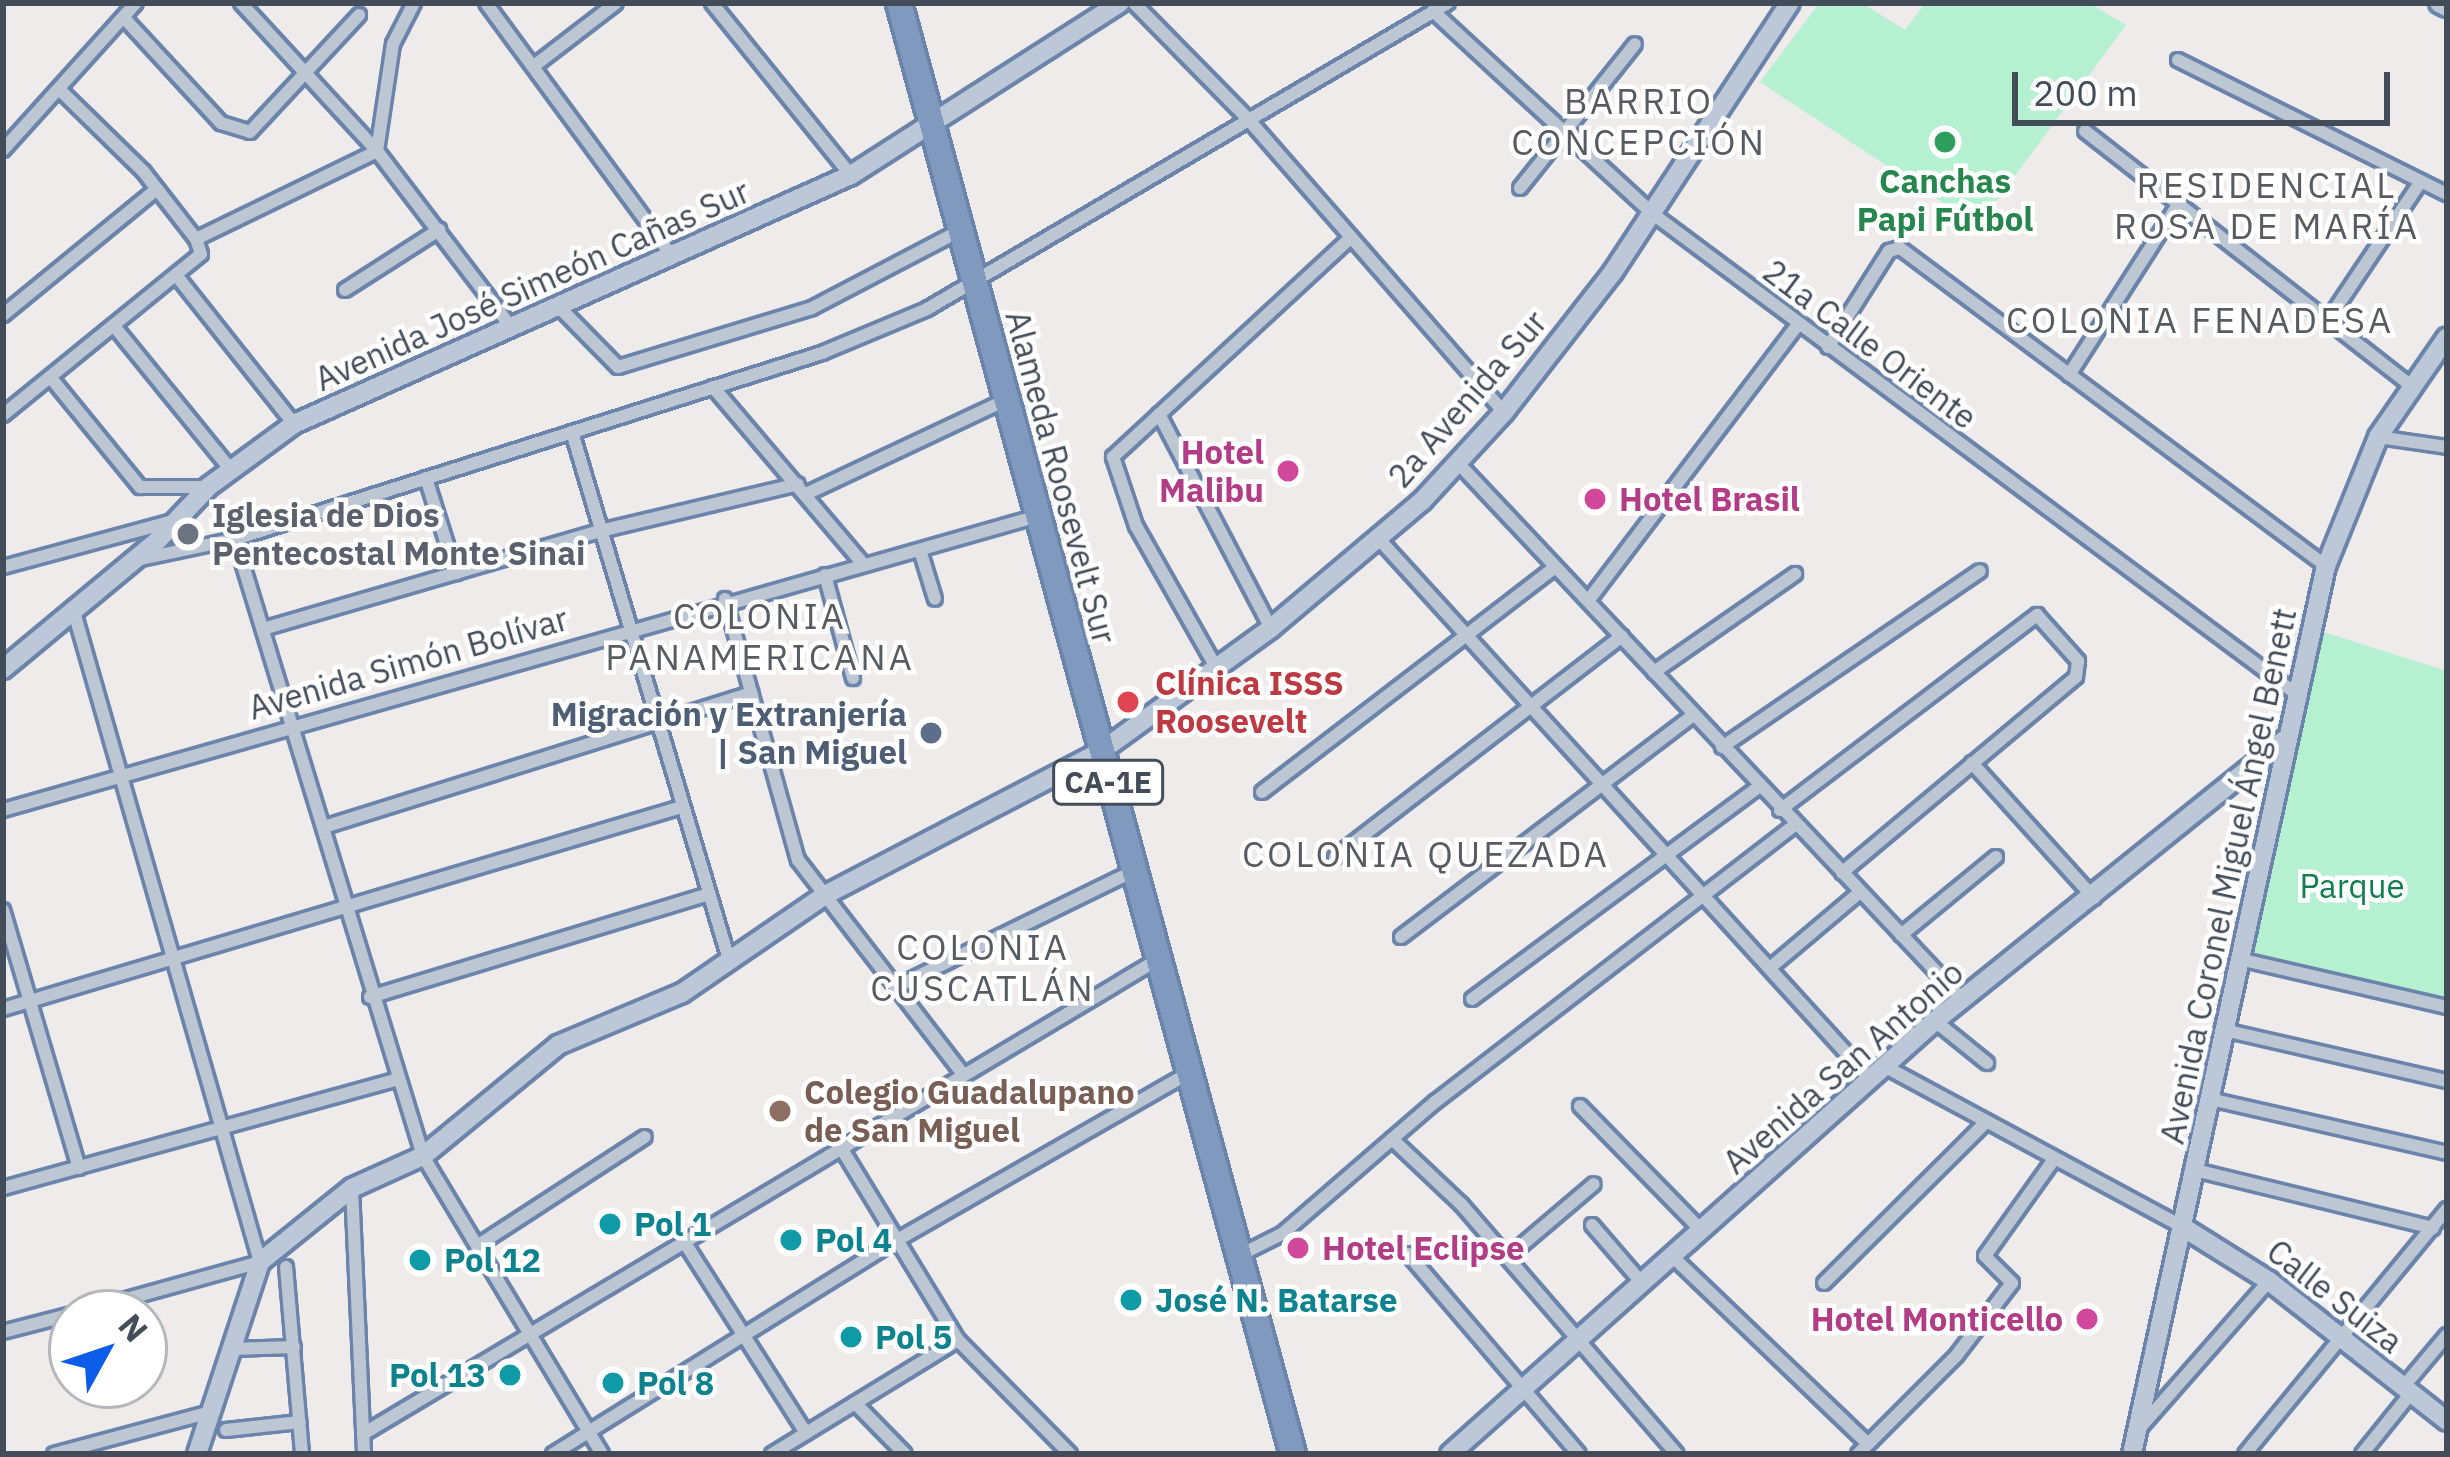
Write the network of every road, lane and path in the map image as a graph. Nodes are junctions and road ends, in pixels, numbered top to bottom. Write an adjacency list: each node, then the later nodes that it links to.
1 (136, 3): 14 (street)
2 (414, 3): 25 (street)
3 (485, 3): 17 (street)
4 (616, 3): 17 (street)
5 (712, 3): 26 (street)
6 (899, 3): 21 (highway, Alameda Roosevelt Sur / CA-1E)
7 (1120, 3): 21 (street, Avenida José Simeón Cañas Sur)
8 (1134, 3): 20 (street)
9 (1448, 3): 12 (street)
10 (1790, 3): 32 (street, 2a Avenida Sur)
11 (249, 5): 18 (street)
12 (1433, 11): 20 (street); 23 (street, 21a Calle Oriente)
13 (359, 16): 18 (street)
14 (125, 19): 18 (street); 19 (street)
15 (1635, 44): 23 (street)
16 (2178, 60): 27 (street)
17 (534, 66): 37 (street)
18 (306, 71): 25 (street)
19 (62, 92): 24 (street); 29 (street)
20 (1248, 118): 35 (street); 39 (street)
21 (930, 123): 26 (street, Avenida José Simeón Cañas Sur); 34 (highway, Alameda Roosevelt Sur / CA-1E)
22 (2085, 131): 31 (street)
23 (1564, 132): 28 (street); 32 (street, 21a Calle Oriente)
24 (3, 150)
25 (377, 151): 33 (street); 36 (street)
26 (851, 176): 37 (street, Avenida José Simeón Cañas Sur)
27 (2421, 182): 30 (street); 43 (street)
28 (1520, 188)
29 (157, 189): 36 (street); 42 (street)
30 (2447, 194)
31 (2180, 203): 43 (street); 49 (street)
32 (1653, 214): 45 (street, 21a Calle Oriente); 54 (street, 2a Avenida Sur)
33 (439, 230): 40 (street); 44 (street)
34 (961, 230): 39 (highway, Alameda Roosevelt Sur / CA-1E); 41 (street)
35 (1350, 238): 54 (street); 55 (street)
36 (196, 239): 38 (street)
37 (672, 256): 41 (street, Avenida José Simeón Cañas Sur)
38 (176, 275): 46 (street); 57 (street)
39 (976, 284): 52 (street); 53 (highway, Alameda Roosevelt Sur / CA-1E)
40 (345, 290)
41 (556, 304): 44 (street, Avenida José Simeón Cañas Sur)
42 (3, 315)
43 (2328, 320): 51 (street)
44 (508, 323): 57 (street, Avenida José Simeón Cañas Sur)
45 (1798, 325): 48 (street, 21a Calle Oriente); 83 (street)
46 (114, 326): 50 (street); 62 (street)
47 (2447, 338): 51 (street, Avenida Coronel Miguel Ángel Benett)
48 (1828, 347): 49 (street); 95 (street, 21a Calle Oriente)
49 (2069, 375): 74 (street)
50 (51, 377): 56 (street); 64 (street)
51 (2411, 386): 59 (street, Avenida Coronel Miguel Ángel Benett)
52 (713, 387): 58 (street); 65 (street)
53 (1007, 399): 65 (street); 66 (highway, Alameda Roosevelt Sur / CA-1E)
54 (1504, 412): 61 (street, 2a Avenida Sur)
55 (1159, 414): 87 (street); 91 (street)
56 (3, 415)
57 (294, 424): 62 (street, Avenida José Simeón Cañas Sur)
58 (572, 432): 63 (street); 68 (street)
59 (2378, 437): 60 (street); 74 (street, Avenida Coronel Miguel Ángel Benett)
60 (2447, 446)
61 (1459, 464): 69 (street, 2a Avenida Sur); 76 (street)
62 (231, 470): 64 (street, Avenida José Simeón Cañas Sur)
63 (426, 478): 70 (street); 78 (street)
64 (208, 487): 67 (street, Avenida José Simeón Cañas Sur)
65 (802, 489): 68 (street); 73 (street)
66 (1038, 516): 71 (street, Avenida Simón Bolívar); 102 (highway, Alameda Roosevelt Sur / CA-1E)
67 (174, 520): 72 (street, Avenida José Simeón Cañas Sur); 75 (street)
68 (604, 530): 78 (street); 85 (street)
69 (1378, 538): 87 (street, 2a Avenida Sur); 88 (street)
70 (235, 539): 72 (street); 86 (street)
71 (920, 550): 73 (street, Avenida Simón Bolívar); 82 (street)
72 (134, 560): 84 (street, Avenida José Simeón Cañas Sur)
73 (864, 565): 80 (street, Avenida Simón Bolívar)
74 (2326, 566): 95 (street, Avenida Coronel Miguel Ángel Benett)
75 (3, 567)
76 (1555, 567): 83 (street); 88 (street)
77 (1980, 572): 101 (street)
78 (456, 573): 86 (street)
79 (1795, 574): 92 (street)
80 (825, 575): 81 (street, Avenida Simón Bolívar); 93 (street)
81 (725, 599): 85 (street, Avenida Simón Bolívar); 94 (street)
82 (935, 599)
83 (1588, 601): 89 (street)
84 (74, 612): 90 (street, Avenida José Simeón Cañas Sur); 104 (street)
85 (632, 625): 98 (street); 99 (street, Avenida Simón Bolívar)
86 (266, 628): 99 (street)
87 (1271, 628): 91 (street, 2a Avenida Sur)
88 (1467, 636): 96 (street); 107 (street)
89 (1622, 636): 92 (street); 96 (street)
90 (3, 669)
91 (1217, 669): 102 (street, 2a Avenida Sur)
92 (1654, 672): 97 (street)
93 (853, 678)
94 (751, 693): 98 (street); 120 (street)
95 (2295, 693): 100 (street, Avenida Coronel Miguel Ángel Benett)
96 (1531, 707): 105 (street); 114 (street)
97 (1692, 716): 101 (street); 105 (street)
98 (658, 719): 108 (street); 112 (street)
99 (294, 724): 104 (street, Avenida Simón Bolívar); 112 (street)
100 (2286, 739): 122 (street, Avenida San Antonio); 128 (street, Avenida Coronel Miguel Ángel Benett)
101 (1722, 747): 106 (street)
102 (1100, 752): 116 (highway, Alameda Roosevelt Sur / CA-1E); 120 (street, 2a Avenida Sur)
103 (1972, 763): 110 (street); 117 (street); 122 (street)
104 (122, 775): 109 (street, Avenida Simón Bolívar); 129 (street)
105 (1600, 783): 113 (street); 126 (street)
106 (1758, 788): 110 (street); 113 (street)
107 (1262, 792)
108 (681, 807): 119 (street); 124 (street)
109 (3, 809)
110 (1780, 810): 111 (street)
111 (1795, 826): 117 (street); 121 (street)
112 (324, 827): 124 (street)
113 (1666, 856): 121 (street); 134 (street)
114 (1335, 857)
115 (1996, 857): 125 (street)
116 (1134, 871): 127 (highway, Alameda Roosevelt Sur / CA-1E); 132 (street)
117 (1841, 873): 118 (street)
118 (1860, 892): 125 (street); 131 (street)
119 (705, 895): 130 (street); 133 (street)
120 (825, 895): 130 (street, 2a Avenida Sur); 132 (street)
121 (1706, 898): 131 (street); 152 (street)
122 (2095, 899): 135 (street, Avenida San Antonio)
123 (3, 910): 136 (street)
124 (346, 910): 129 (street); 133 (street)
125 (1900, 935): 135 (street)
126 (1401, 937)
127 (1159, 959): 142 (highway, Alameda Roosevelt Sur / CA-1E); 144 (street)
128 (2239, 959): 137 (street); 140 (street, Avenida Coronel Miguel Ángel Benett)
129 (176, 961): 136 (street); 150 (street)
130 (730, 963): 155 (street, 2a Avenida Sur)
131 (1771, 967): 143 (street)
132 (898, 986): 144 (street)
133 (370, 997): 145 (street)
134 (1472, 999)
135 (1962, 999): 139 (street, Avenida San Antonio)
136 (29, 1001): 138 (street); 157 (street)
137 (2447, 1007)
138 (3, 1010)
139 (1935, 1021): 141 (street); 143 (street, Avenida San Antonio)
140 (2224, 1030): 146 (street); 147 (street, Avenida Coronel Miguel Ángel Benett)
141 (1987, 1063)
142 (1189, 1073): 167 (street); 171 (highway, Alameda Roosevelt Sur / CA-1E)
143 (1877, 1073): 149 (street); 166 (street, Avenida San Antonio)
144 (963, 1074): 153 (street)
145 (396, 1080): 150 (street); 155 (street)
146 (2447, 1081)
147 (2210, 1100): 154 (street); 158 (street, Avenida Coronel Miguel Ángel Benett)
148 (1580, 1106): 166 (street)
149 (1986, 1122): 156 (street); 177 (street)
150 (224, 1132): 157 (street); 174 (street)
151 (645, 1137): 169 (street)
152 (1392, 1138): 171 (street); 172 (street)
153 (840, 1146): 167 (street); 168 (street)
154 (2447, 1153)
155 (423, 1156): 161 (street, 2a Avenida Sur); 169 (street)
156 (2055, 1158): 164 (street); 202 (street)
157 (80, 1168): 160 (street)
158 (2195, 1170): 164 (street, Avenida Coronel Miguel Ángel Benett); 165 (street)
159 (1594, 1184): 172 (street)
160 (3, 1188)
161 (352, 1188): 174 (street, 2a Avenida Sur); 200 (street)
162 (2447, 1209): 165 (street)
163 (1592, 1225): 178 (street)
164 (2182, 1226): 176 (street, Calle Suiza); 201 (street, Avenida Coronel Miguel Ángel Benett)
165 (2433, 1228): 186 (street)
166 (1702, 1231): 173 (street, Avenida San Antonio)
167 (899, 1239): 184 (street); 188 (street)
168 (683, 1240): 183 (street); 184 (street)
169 (477, 1246): 183 (street)
170 (1408, 1254): 191 (street)
171 (1239, 1255): 213 (highway, Alameda Roosevelt Sur / CA-1E)
172 (1509, 1256): 187 (street)
173 (1673, 1257): 178 (street, Avenida San Antonio); 202 (street)
174 (260, 1262): 179 (street); 190 (street)
175 (286, 1267): 189 (street)
176 (2269, 1281): 186 (street, Calle Suiza); 201 (street)
177 (1824, 1282)
178 (1643, 1284): 187 (street, Avenida San Antonio)
179 (163, 1289)
180 (3, 1314): 182 (street)
181 (48, 1320): 182 (street)
182 (5, 1331)
183 (528, 1332): 198 (street); 200 (street)
184 (744, 1334): 198 (street); 199 (street)
185 (2447, 1335): 192 (street)
186 (2340, 1336): 192 (street, Calle Suiza); 216 (street)
187 (1579, 1339): 191 (street, Avenida San Antonio); 215 (street)
188 (958, 1340): 193 (street); 212 (street)
189 (295, 1347): 190 (street); 196 (street)
190 (239, 1349): 194 (street)
191 (1523, 1387): 203 (street, Avenida San Antonio); 214 (street)
192 (2407, 1389): 195 (street, Calle Suiza); 217 (street)
193 (855, 1403): 199 (street); 211 (street)
194 (211, 1412): 204 (street); 205 (street)
195 (2447, 1421)
196 (300, 1422): 197 (street); 206 (street)
197 (226, 1430)
198 (589, 1431): 208 (street); 209 (street)
199 (806, 1433): 210 (street)
200 (363, 1434): 207 (street)
201 (2134, 1448)
202 (1863, 1449)
203 (1456, 1452)
204 (54, 1454)
205 (197, 1454)
206 (302, 1454)
207 (364, 1454)
208 (553, 1454)
209 (602, 1454)
210 (772, 1454)
211 (905, 1454)
212 (1070, 1454)
213 (1293, 1454)
214 (1579, 1454)
215 (1677, 1454)
216 (2245, 1454)
217 (2362, 1454)

